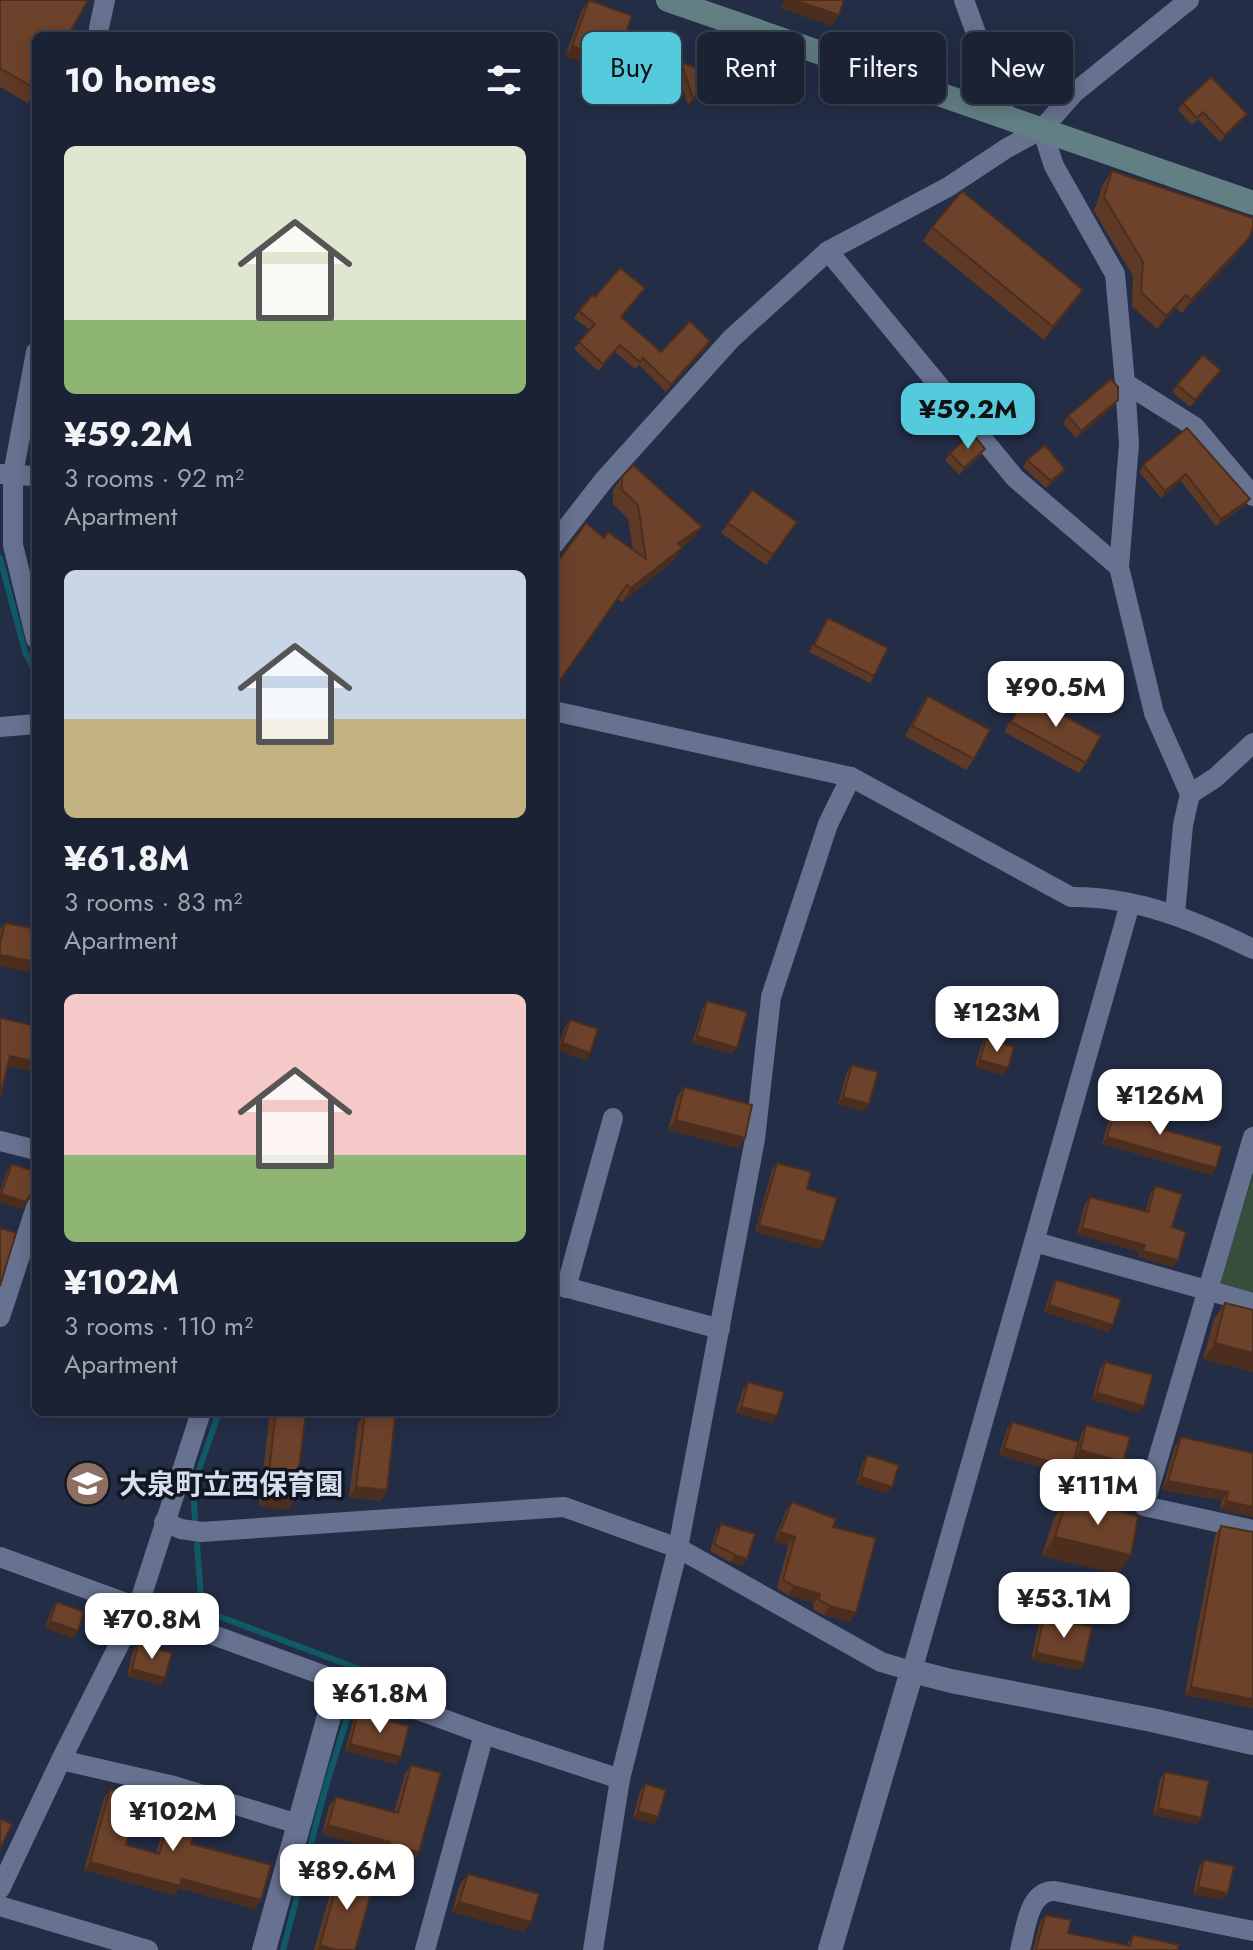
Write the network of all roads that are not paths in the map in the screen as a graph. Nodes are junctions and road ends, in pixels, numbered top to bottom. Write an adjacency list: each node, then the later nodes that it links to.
1 (105, 0): 5 (street)
2 (668, 0): 6 (main road)
3 (964, 0): 6 (street)
4 (1189, 0): 7 (street)
5 (99, 32)
6 (1006, 116): 7 (main road)
7 (1042, 129): 8 (main road); 9 (street); 11 (street)
8 (1253, 203)
9 (828, 251): 15 (street); 16 (street)
10 (32, 369): 12 (street)
11 (1125, 383): 14 (street); 16 (street)
12 (7, 474): 13 (street); 17 (street)
13 (32, 477)
14 (1253, 496)
15 (558, 539)
16 (1119, 567): 23 (street)
17 (32, 623)
18 (558, 712): 22 (street)
19 (32, 724): 20 (street)
20 (0, 727)
21 (1253, 743): 23 (street)
22 (851, 777): 24 (street); 37 (street)
23 (1190, 794): 25 (street)
24 (1130, 904): 25 (street); 32 (street)
25 (1175, 914): 26 (street)
26 (1253, 949)
27 (613, 1118): 33 (street)
28 (1253, 1137): 34 (street)
29 (0, 1141): 30 (street)
30 (32, 1149)
31 (32, 1219): 36 (street)
32 (1035, 1242): 34 (street); 44 (street)
33 (560, 1286): 37 (street)
34 (1208, 1292): 35 (street); 40 (street)
35 (1253, 1303)
36 (0, 1317)
37 (720, 1329): 41 (street)
38 (200, 1416): 39 (street)
39 (164, 1522): 41 (street); 43 (street)
40 (1253, 1530)
41 (678, 1548): 44 (street); 49 (street)
42 (0, 1557): 43 (street)
43 (138, 1607): 45 (street); 48 (street)
44 (912, 1671): 47 (street); 58 (street)
45 (339, 1680): 46 (street); 50 (street)
46 (484, 1734): 49 (street); 56 (street)
47 (1253, 1743)
48 (61, 1760): 50 (street); 51 (street)
49 (620, 1779): 57 (street)
50 (298, 1824): 55 (street)
51 (0, 1889)
52 (0, 1906): 54 (street)
53 (1253, 1931): 59 (street)
54 (148, 1950)
55 (264, 1950)
56 (425, 1950)
57 (593, 1950)
58 (830, 1950)
59 (1020, 1950)

